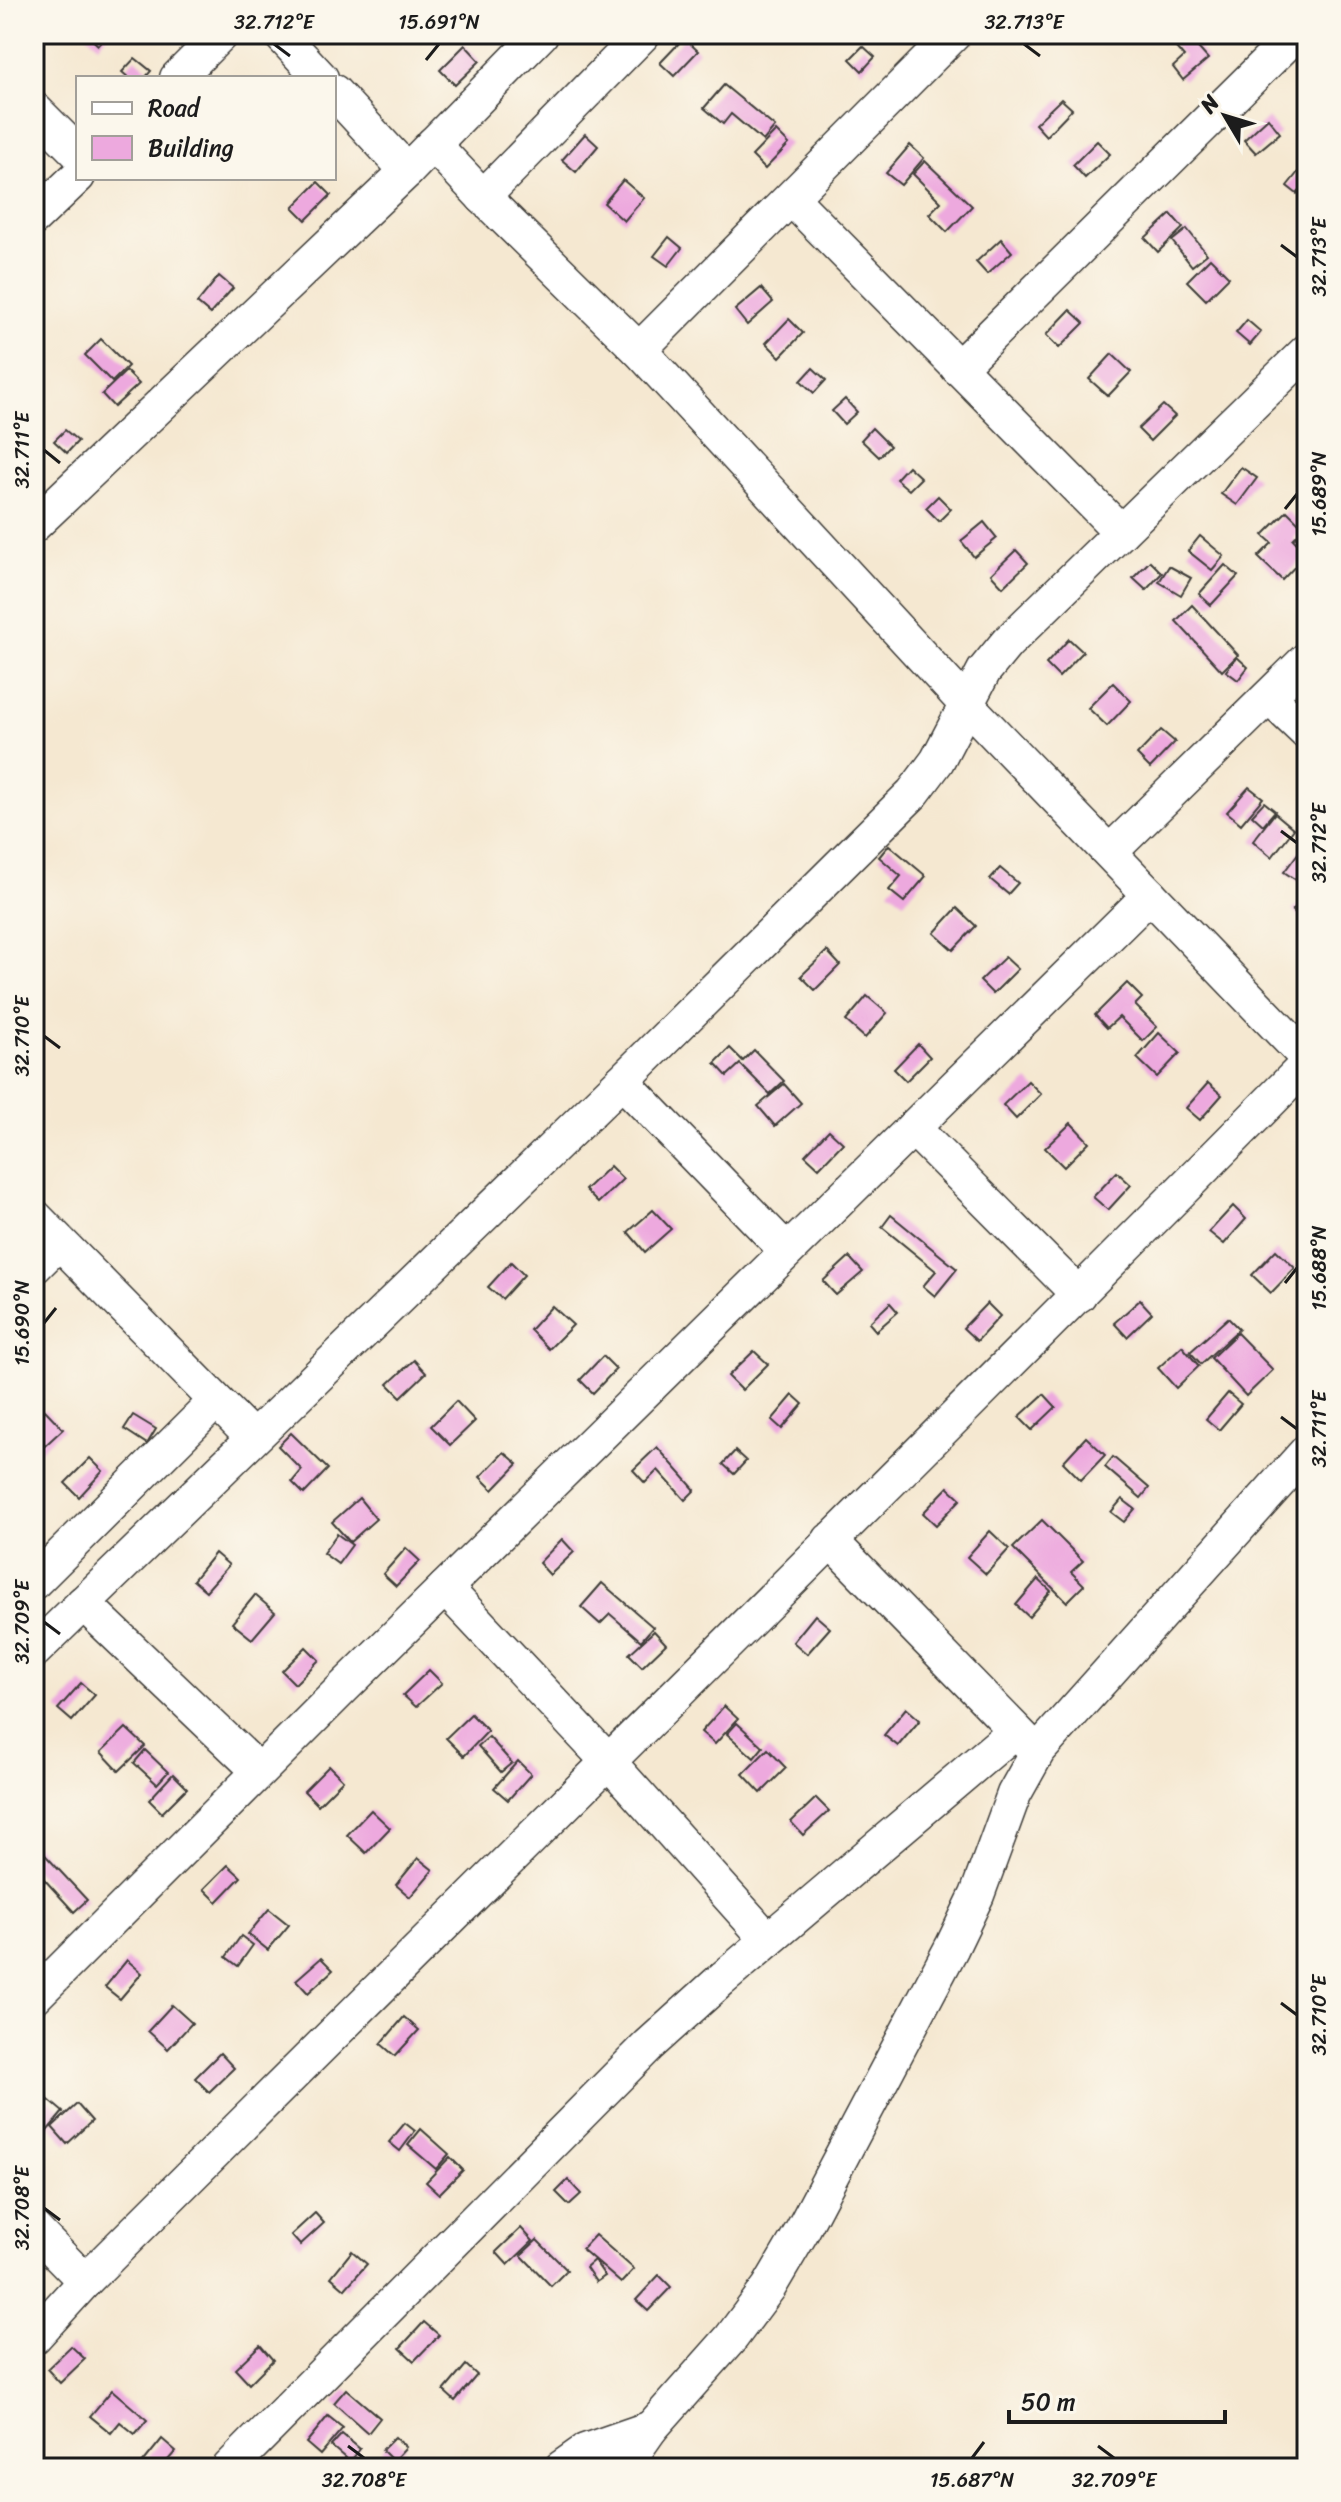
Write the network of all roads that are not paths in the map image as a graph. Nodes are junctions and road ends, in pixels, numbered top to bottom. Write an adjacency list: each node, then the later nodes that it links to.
1 (221, 34): 7 (street)
2 (280, 34): 8 (street)
3 (541, 34): 11 (street)
4 (643, 34): 15 (street)
5 (954, 34): 16 (street)
6 (1296, 34): 20 (street)
7 (179, 76)
8 (319, 76)
9 (336, 94): 13 (street)
10 (34, 109): 12 (street)
11 (433, 144): 13 (street); 15 (street)
12 (76, 151)
13 (407, 171): 21 (street)
14 (76, 178): 17 (street)
15 (483, 197): 18 (street)
16 (792, 199): 18 (street); 20 (street)
17 (34, 218)
18 (639, 350): 25 (street)
19 (1306, 353): 22 (street)
20 (958, 368): 22 (street)
21 (34, 525)
22 (1121, 532): 25 (street)
23 (1307, 659): 24 (street)
24 (1269, 697): 26 (street); 27 (street)
25 (966, 704): 27 (street); 30 (street)
26 (1307, 733)
27 (1110, 852): 28 (street)
28 (1150, 895): 29 (street); 31 (street)
29 (1307, 1061): 36 (street)
30 (622, 1081): 34 (street); 38 (street)
31 (913, 1128): 34 (street); 36 (street)
32 (34, 1216): 33 (street)
33 (59, 1242): 35 (street); 37 (street)
34 (787, 1251): 42 (street)
35 (34, 1267)
36 (1079, 1295): 40 (street)
37 (216, 1401): 38 (street); 41 (street)
38 (253, 1438): 43 (street)
39 (1307, 1451): 45 (street)
40 (830, 1540): 45 (street); 46 (street)
41 (34, 1582)
42 (445, 1588): 46 (street); 47 (street)
43 (83, 1603): 44 (street); 47 (street)
44 (34, 1651)
45 (1026, 1741): 48 (street); 53 (street)
46 (607, 1760): 48 (street); 51 (street)
47 (259, 1771): 49 (street)
48 (768, 1940): 54 (street)
49 (37, 1987)
50 (34, 2229): 51 (street)
51 (85, 2281): 52 (street)
52 (34, 2337)
53 (651, 2428): 55 (street); 56 (street)
54 (229, 2468)
55 (561, 2468)
56 (623, 2468)

